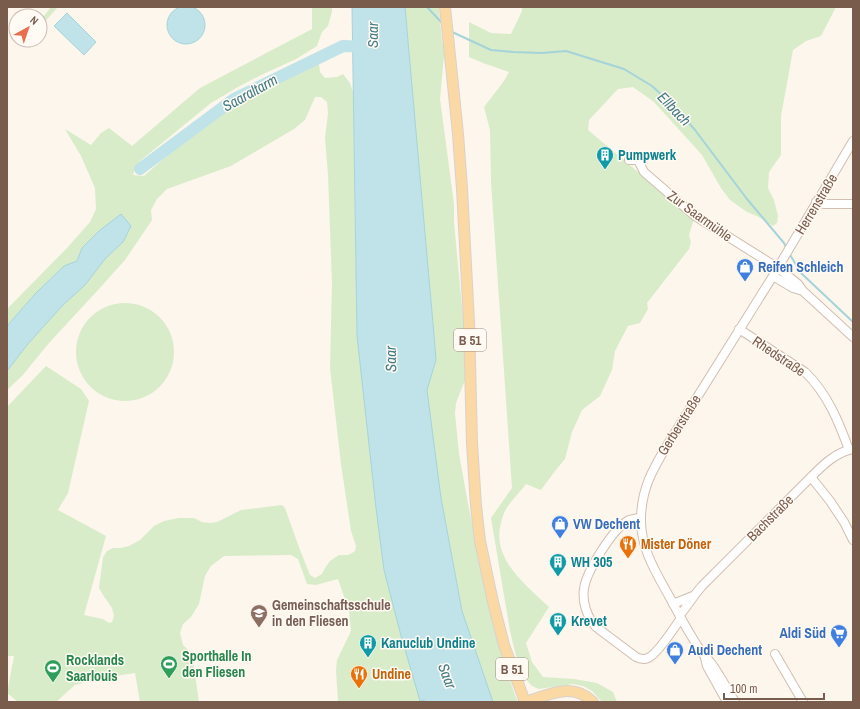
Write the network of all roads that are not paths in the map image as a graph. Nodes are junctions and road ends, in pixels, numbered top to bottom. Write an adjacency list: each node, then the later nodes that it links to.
1 (445, 10): 23 (main road, B 51)
2 (853, 142): 4 (street, Herrenstraße)
3 (629, 160): 7 (street, Zur Saarmühle)
4 (816, 202): 5 (street); 6 (street, Herrenstraße)
5 (853, 204)
6 (791, 246): 7 (street, Gerberstraße)
7 (778, 268): 8 (street, Gerberstraße); 9 (street)
8 (773, 276): 9 (street); 10 (street, Gerberstraße)
9 (803, 291): 11 (street)
10 (739, 329): 12 (street, Rhedstraße); 14 (street, Gerberstraße)
11 (853, 337)
12 (851, 450): 13 (street, Bachstraße)
13 (811, 477): 15 (street); 16 (street, Bachstraße)
14 (641, 518): 17 (street, Gerberstraße); 18 (street, Bachstraße)
15 (853, 540)
16 (694, 596): 17 (street, Bachstraße); 18 (street, Bachstraße)
17 (673, 604): 18 (street, Gerberstraße)
18 (680, 617): 19 (street, Gerberstraße)
19 (704, 654): 22 (street); 26 (street)
20 (775, 654): 27 (street)
21 (566, 691): 23 (main road); 24 (main road); 25 (main road)
22 (726, 701)
23 (526, 702)
24 (551, 702)
25 (593, 702)
26 (735, 702)
27 (803, 702)

